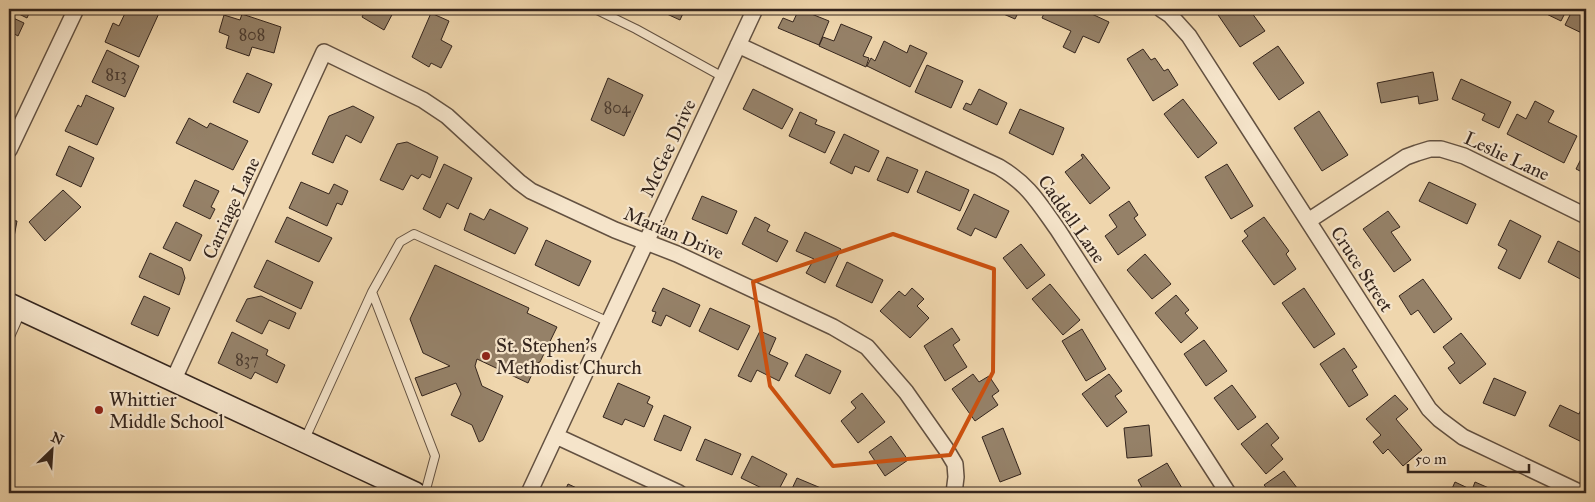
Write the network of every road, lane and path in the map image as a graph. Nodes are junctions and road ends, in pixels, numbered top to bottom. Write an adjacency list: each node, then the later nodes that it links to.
1 (76, 9): 8 (street)
2 (595, 9): 7 (lane)
3 (755, 9): 5 (street, McGee Drive)
4 (1161, 9): 10 (street, Cruce Street)
5 (738, 45): 7 (street, McGee Drive); 24 (street, Caddell Lane)
6 (324, 52): 11 (street, Marian Drive); 16 (street, Carriage Lane)
7 (723, 77): 11 (street, McGee Drive)
8 (9, 150)
9 (1586, 216): 10 (street, Leslie Lane)
10 (1308, 221): 25 (street, Cruce Street)
11 (646, 242): 14 (street, McGee Drive); 23 (street, Marian Drive)
12 (372, 292): 14 (lane); 18 (lane); 20 (lane)
13 (15, 307): 15 (lane); 16 (street)
14 (609, 322): 17 (street, McGee Drive)
15 (9, 339)
16 (173, 381): 18 (street)
17 (556, 436): 21 (street, McGee Drive); 22 (street)
18 (304, 441): 19 (street)
19 (416, 493)
20 (425, 493)
21 (529, 493)
22 (679, 493)
23 (954, 493)
24 (1228, 493)
25 (1581, 493)

